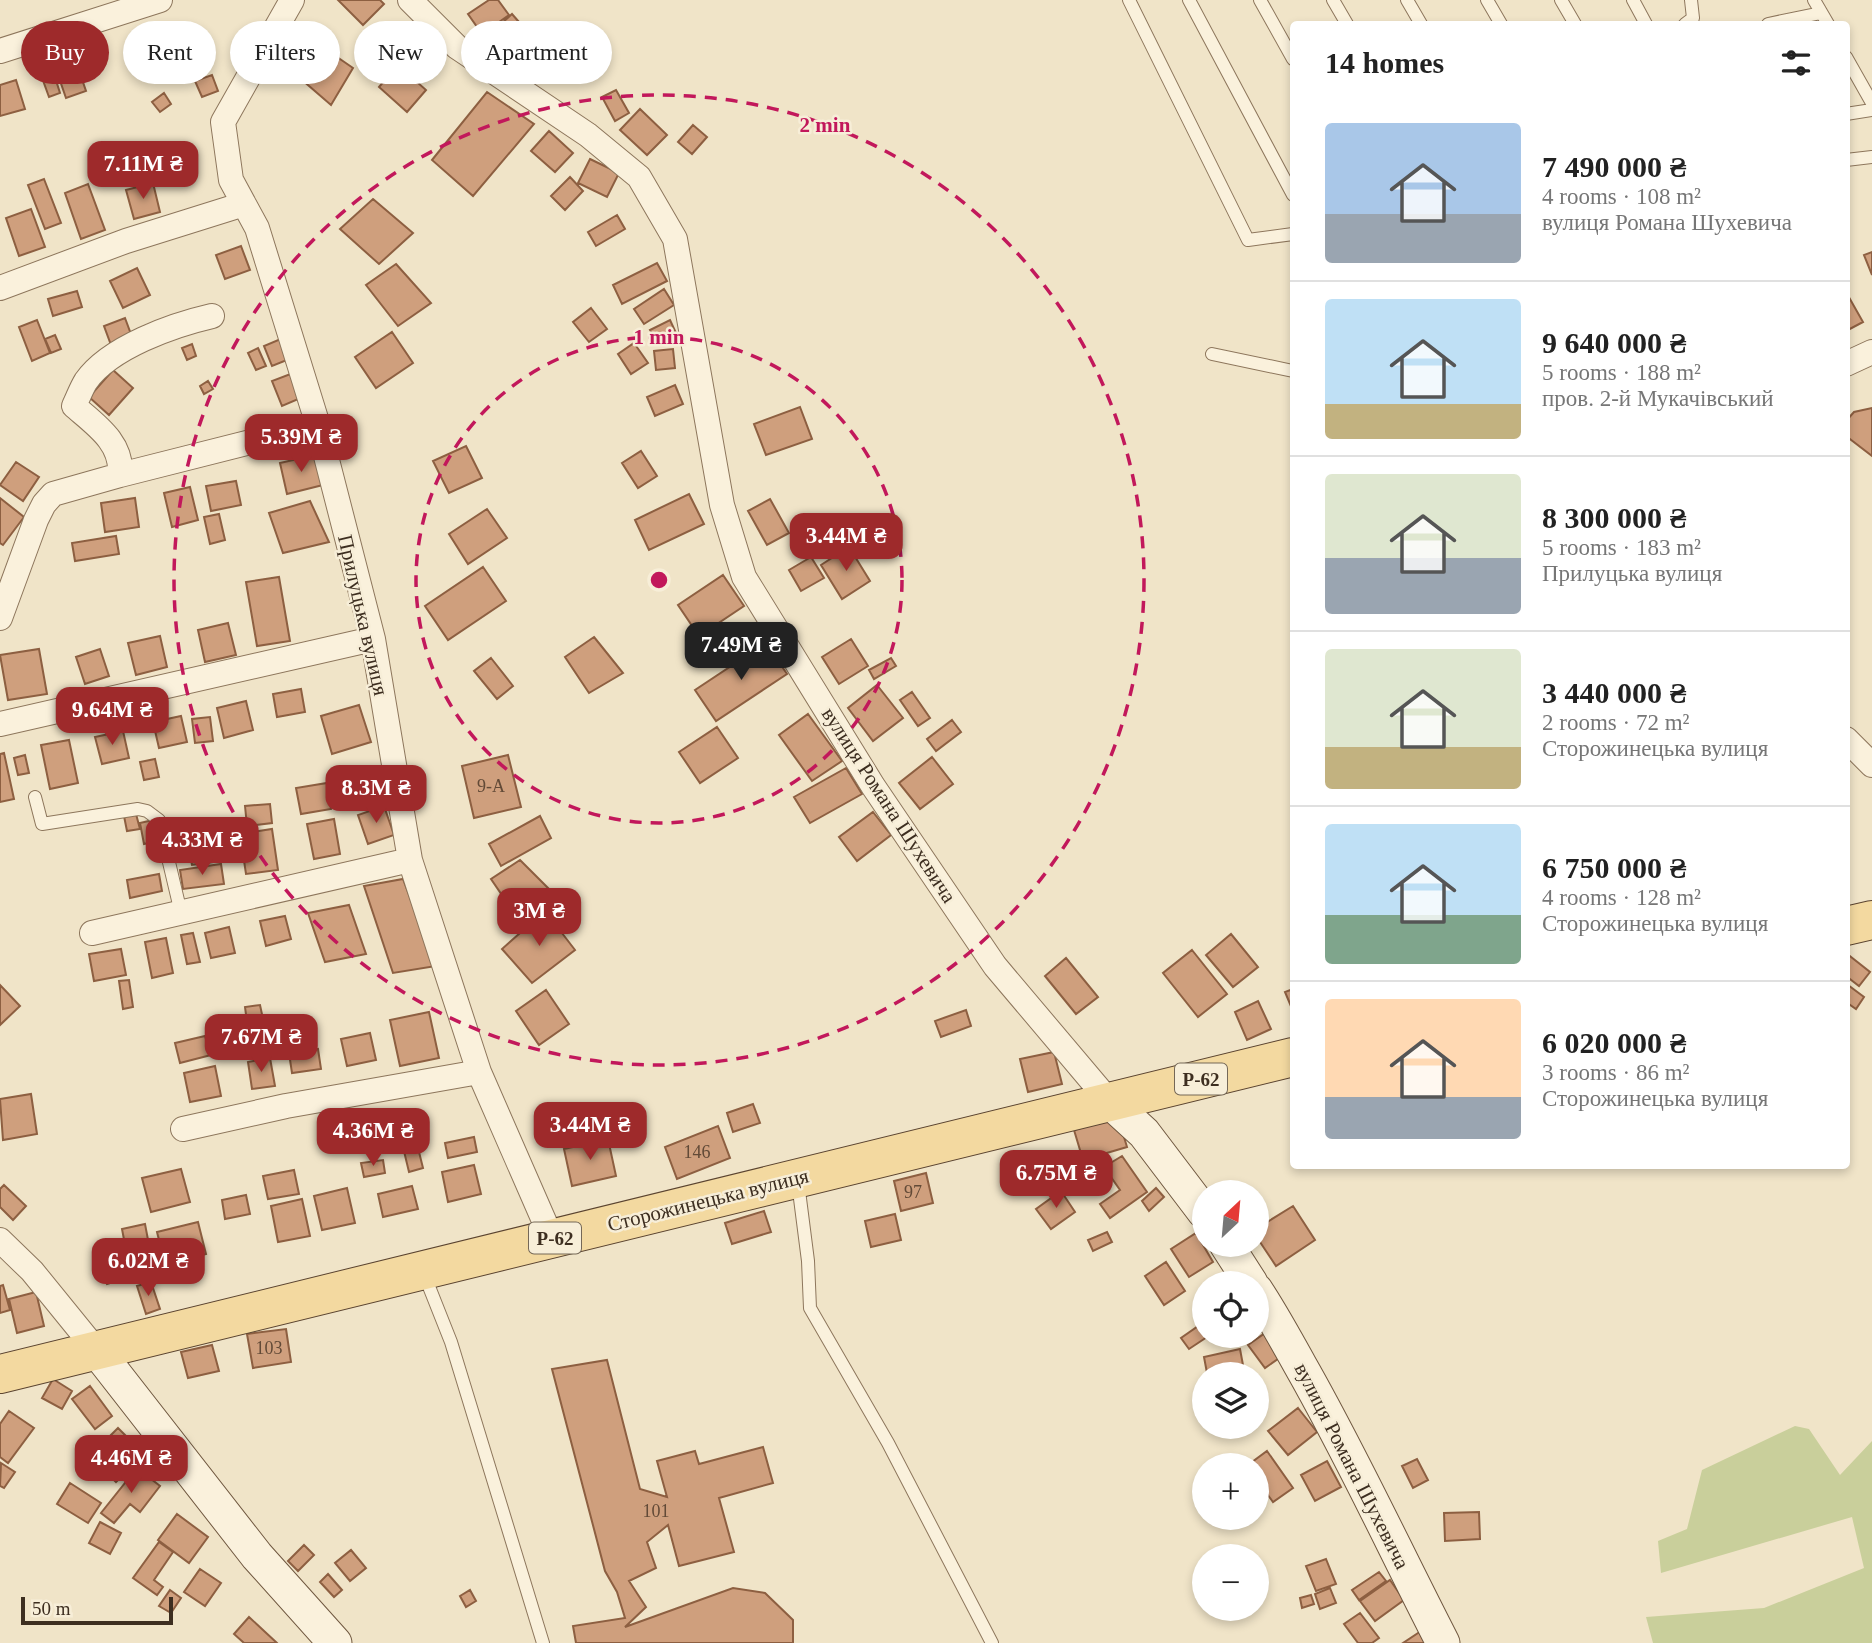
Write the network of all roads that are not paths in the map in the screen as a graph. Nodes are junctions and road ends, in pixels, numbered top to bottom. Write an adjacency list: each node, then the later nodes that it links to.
1 (160, 0): 22 (street)
2 (292, 0): 31 (street, Прилуцька вулиця)
3 (410, 0): 54 (street, вулиця Романа Шухевича)
4 (1129, 0): 32 (lane)
5 (1189, 0): 30 (lane)
6 (1260, 0): 23 (lane)
7 (1333, 0): 15 (lane)
8 (1407, 0): 16 (lane)
9 (1487, 0): 17 (lane)
10 (1561, 0): 18 (lane)
11 (1633, 0): 19 (lane)
12 (1691, 0): 20 (lane)
13 (1814, 0): 14 (lane)
14 (1825, 19): 21 (lane)
15 (1345, 21)
16 (1419, 21)
17 (1499, 21)
18 (1573, 21)
19 (1644, 21)
20 (1689, 21)
21 (1802, 21)
22 (0, 51)
23 (1290, 54)
24 (1850, 64): 25 (lane)
25 (1872, 103)
26 (1872, 110): 27 (lane)
27 (1850, 113)
28 (1872, 157): 29 (lane)
29 (1850, 160)
30 (1290, 189)
31 (244, 204): 33 (street); 39 (street, Прилуцька вулиця)
32 (1290, 234)
33 (0, 288)
34 (212, 316): 40 (street)
35 (1872, 352): 37 (street)
36 (1212, 354): 38 (lane)
37 (1850, 362)
38 (1290, 370)
39 (318, 425): 40 (street); 42 (street, Прилуцька вулиця)
40 (120, 475): 41 (street)
41 (0, 618)
42 (373, 639): 43 (street); 47 (street, Прилуцька вулиця)
43 (0, 724)
44 (1850, 742): 45 (street)
45 (1872, 765)
46 (34, 796): 48 (lane)
47 (410, 860): 48 (street); 53 (street, Прилуцька вулиця)
48 (181, 913): 51 (street)
49 (1872, 919): 50 (main road)
50 (1850, 925)
51 (92, 933)
52 (1290, 1059): 54 (main road, Сторожинецька вулиця / Р-62)
53 (479, 1072): 55 (street); 58 (street, Прилуцька вулиця)
54 (1109, 1101): 56 (main road, Сторожинецька вулиця / Р-62); 57 (street, вулиця Романа Шухевича)
55 (183, 1129)
56 (797, 1178): 58 (main road, Сторожинецька вулиця / Р-62); 66 (lane)
57 (1192, 1196)
58 (552, 1239): 60 (main road, Сторожинецька вулиця / Р-62)
59 (0, 1240): 62 (street)
60 (423, 1270): 62 (main road, Сторожинецька вулиця / Р-62); 65 (lane)
61 (1269, 1312): 67 (street, вулиця Романа Шухевича)
62 (97, 1350): 63 (main road, Сторожинецька вулиця / Р-62); 64 (street)
63 (0, 1374)
64 (335, 1643)
65 (542, 1643)
66 (992, 1643)
67 (1443, 1643)

